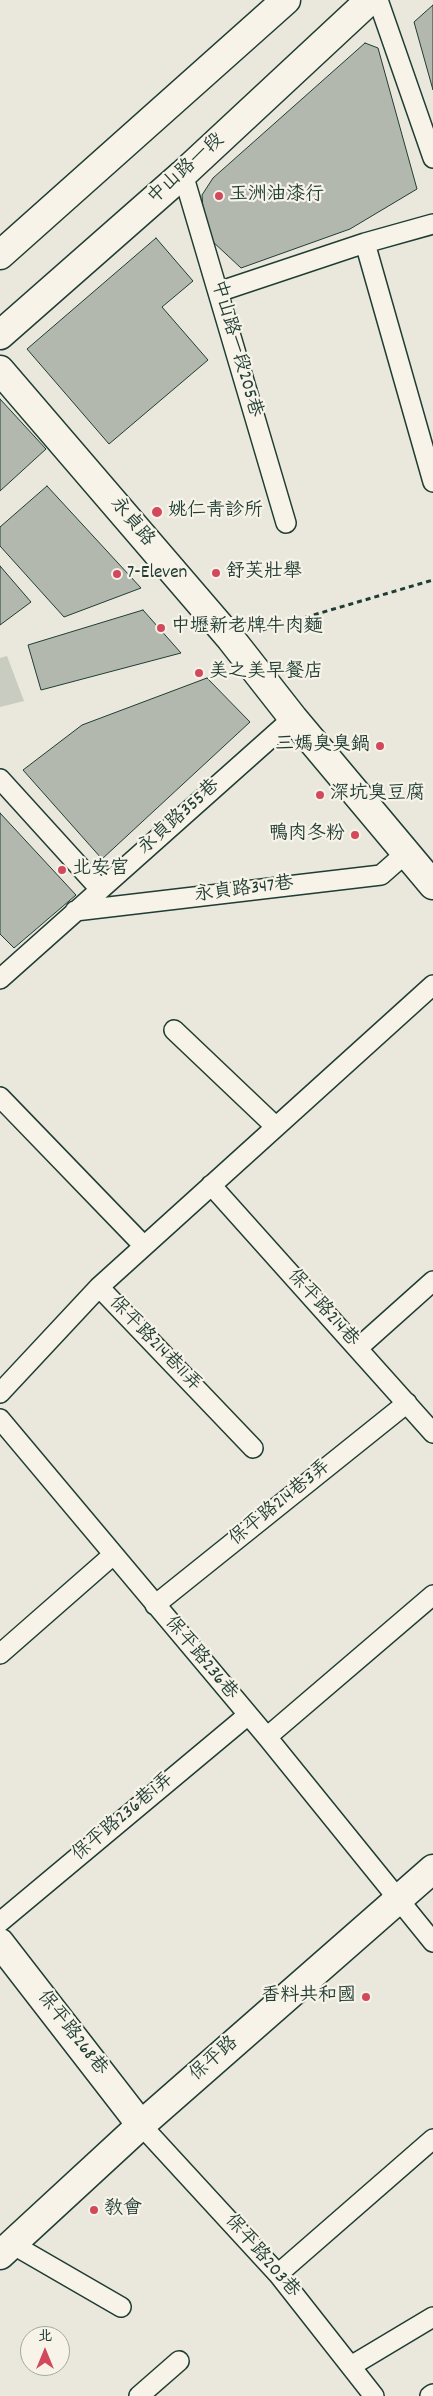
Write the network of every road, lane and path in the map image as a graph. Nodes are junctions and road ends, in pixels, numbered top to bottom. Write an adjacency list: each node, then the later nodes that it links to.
1 (286, 0): 8 (street)
2 (370, 0): 5 (street, 中山路一段)
3 (378, 0): 4 (lane)
4 (433, 158)
5 (183, 174): 9 (lane, 中山路一段205巷); 10 (street, 中山路一段)
6 (433, 224): 7 (lane)
7 (365, 243): 9 (lane); 12 (lane)
8 (0, 255)
9 (218, 292): 13 (lane, 中山路一段205巷)
10 (0, 336)
11 (0, 370): 15 (street, 永貞路)
12 (433, 482)
13 (286, 523)
14 (433, 580): 15 (path)
15 (231, 640): 16 (street, 永貞路)
16 (293, 718): 18 (street, 永貞路); 20 (lane, 永貞路355巷)
17 (0, 779): 20 (lane)
18 (406, 853): 19 (street, 永貞路); 21 (lane, 永貞路347巷)
19 (433, 885)
20 (100, 889): 21 (lane, 永貞路355巷)
21 (75, 911): 22 (lane, 永貞路355巷)
22 (3, 972)
23 (433, 985): 26 (lane, 保平路214巷11弄)
24 (174, 1030): 26 (lane)
25 (0, 1098): 28 (lane)
26 (275, 1126): 27 (lane, 保平路214巷11弄)
27 (211, 1185): 28 (lane, 保平路214巷11弄); 31 (lane, 保平路214巷)
28 (144, 1246): 30 (lane, 保平路214巷11弄)
29 (433, 1281): 31 (lane)
30 (99, 1287): 32 (lane); 36 (lane, 保平路214巷11弄)
31 (358, 1348): 33 (lane, 保平路214巷)
32 (0, 1393)
33 (407, 1403): 35 (lane, 保平路214巷); 39 (lane, 保平路214巷3弄)
34 (0, 1419): 37 (lane, 保平路236巷)
35 (433, 1433)
36 (253, 1448)
37 (113, 1555): 39 (lane, 保平路236巷); 40 (lane)
38 (433, 1594): 42 (lane)
39 (155, 1605): 41 (lane, 保平路236巷)
40 (0, 1654)
41 (248, 1715): 42 (lane, 保平路236巷); 45 (lane, 保平路236巷1弄)
42 (267, 1737): 44 (lane, 保平路236巷)
43 (433, 1868): 44 (street, 保平路)
44 (398, 1900): 46 (lane, 保平路236巷); 48 (street, 保平路)
45 (0, 1922)
46 (433, 1942)
47 (0, 1943): 48 (street, 保平路268巷)
48 (141, 2124): 50 (street, 保平路); 51 (lane, 保平路203巷)
49 (433, 2138): 51 (lane)
50 (6, 2249): 52 (lane)
51 (278, 2274): 55 (lane, 保平路203巷)
52 (121, 2307)
53 (433, 2317): 55 (lane)
54 (178, 2361): 56 (lane)
55 (351, 2366): 57 (lane, 保平路203巷)
56 (139, 2396)
57 (374, 2396)

